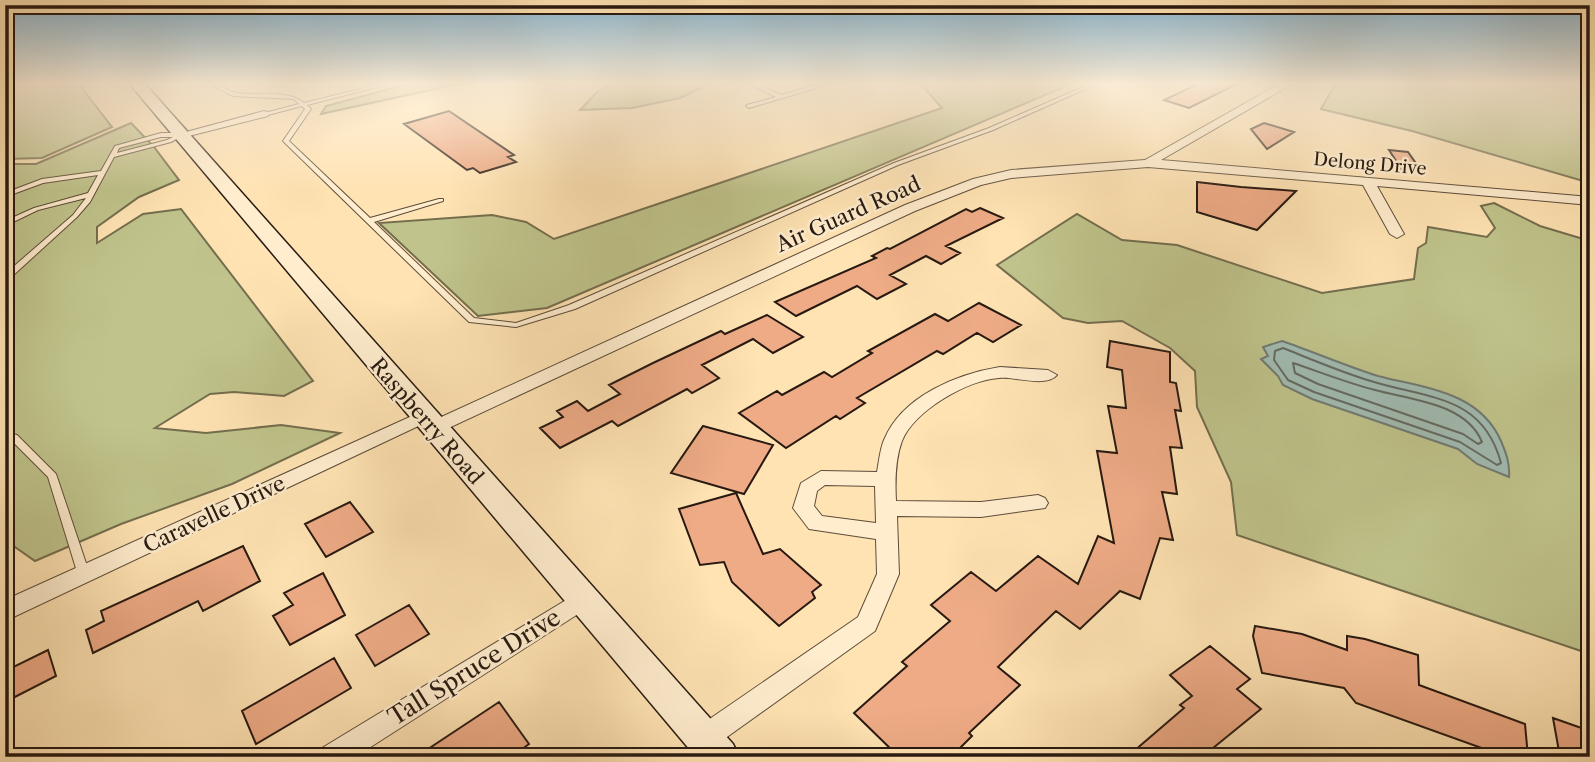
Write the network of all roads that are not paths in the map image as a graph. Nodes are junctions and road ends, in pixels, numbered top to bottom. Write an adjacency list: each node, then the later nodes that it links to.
1 (167, 119): 6 (main road, Raspberry Road)
2 (246, 119): 6 (street)
3 (302, 119): 14 (lane)
4 (1015, 119): 14 (lane)
5 (1226, 119): 7 (street, Air Guard Road)
6 (181, 135): 8 (lane); 19 (main road, Raspberry Road)
7 (1148, 163): 9 (street, Delong Drive); 19 (street, Air Guard Road)
8 (101, 173): 10 (lane); 11 (lane)
9 (1368, 182): 13 (street, Delong Drive); 16 (street)
10 (5, 195)
11 (90, 195): 15 (lane); 17 (lane)
12 (441, 201): 14 (lane)
13 (1590, 201)
14 (369, 221)
15 (5, 225)
16 (1397, 234)
17 (5, 278)
18 (1048, 375): 21 (street)
19 (428, 422): 25 (street, Caravelle Drive); 26 (main road, Raspberry Road)
20 (5, 435): 25 (lane)
21 (885, 479): 23 (street); 24 (street)
22 (1038, 503): 23 (street)
23 (886, 509): 24 (street)
24 (887, 532): 28 (street)
25 (85, 575): 27 (street, Caravelle Drive)
26 (581, 600): 28 (main road, Raspberry Road); 29 (street, Tall Spruce Drive)
27 (5, 611)
28 (712, 748)
29 (331, 757)

